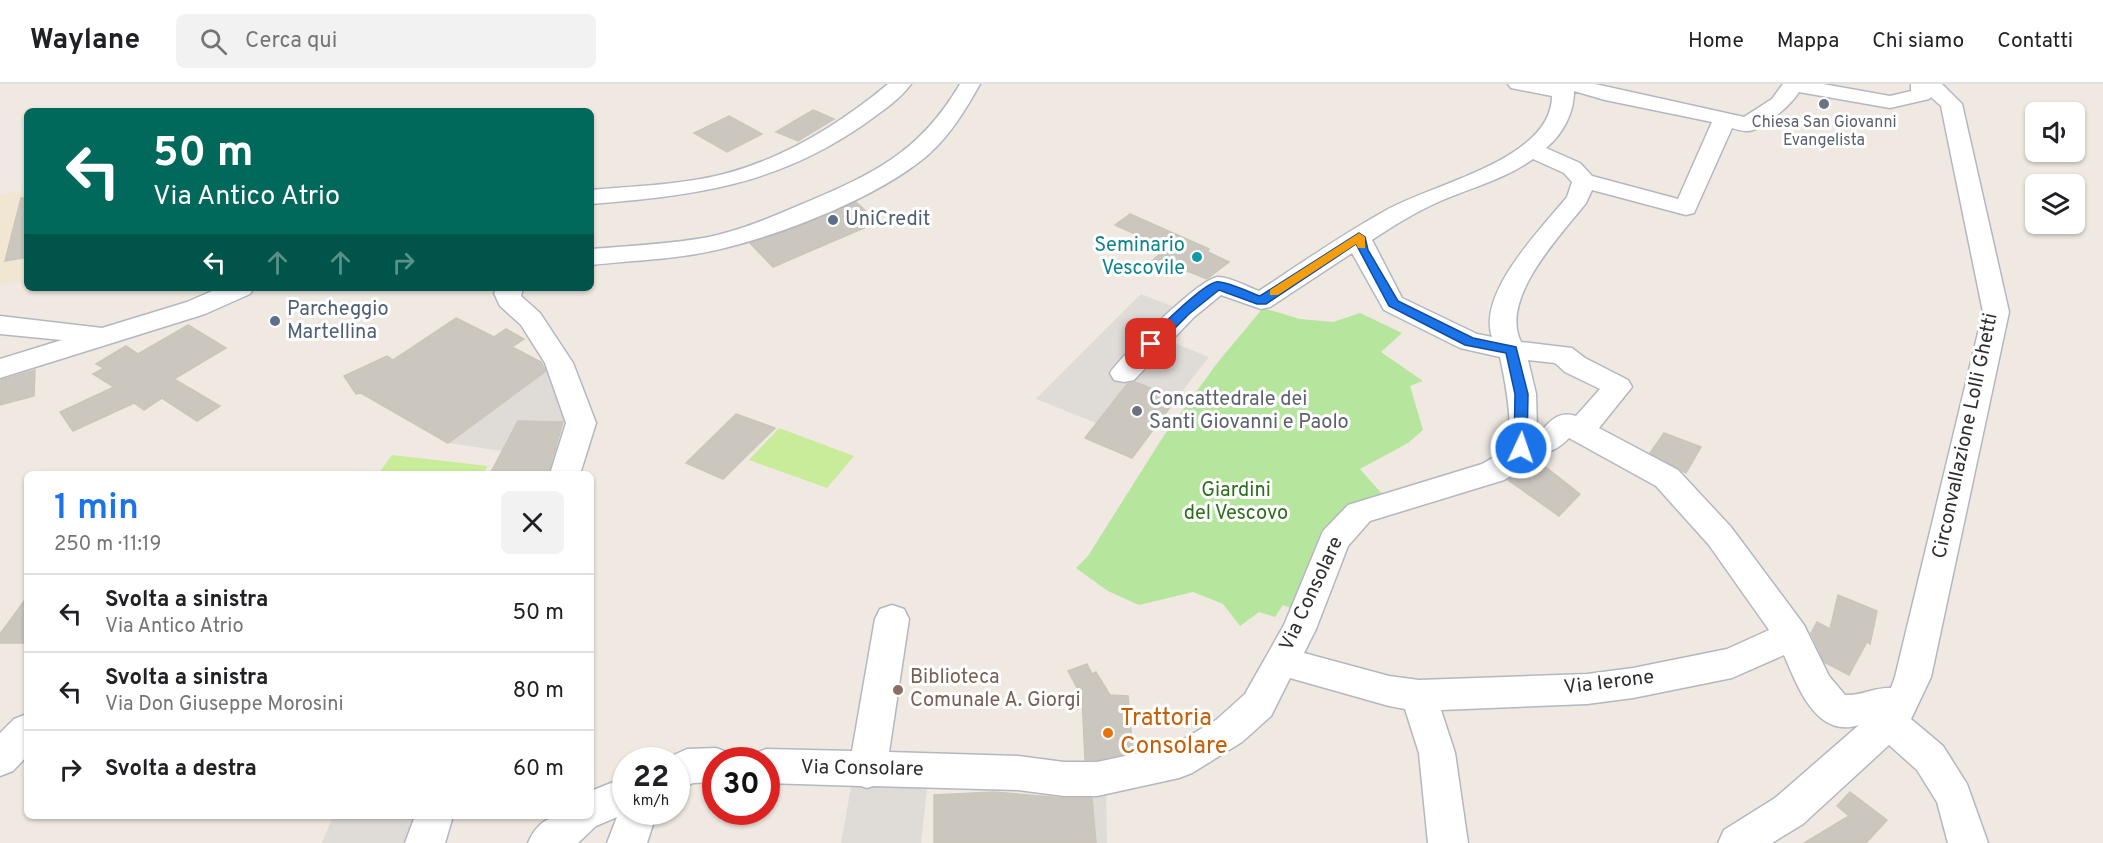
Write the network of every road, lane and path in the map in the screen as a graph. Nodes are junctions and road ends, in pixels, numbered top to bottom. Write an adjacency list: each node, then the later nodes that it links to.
1 (901, 84): 10 (street)
2 (970, 84): 12 (street)
3 (1518, 84): 6 (street)
4 (1921, 84): 7 (street)
5 (1930, 84): 27 (street, Circonvallazione Lolli Ghetti)
6 (1566, 86): 7 (street); 8 (street)
7 (1724, 120): 9 (street)
8 (1531, 150): 9 (street); 11 (street)
9 (1584, 181): 17 (street)
10 (594, 197)
11 (1359, 237): 17 (street); 19 (street)
12 (594, 258)
13 (234, 291): 16 (street)
14 (508, 291): 22 (street)
15 (0, 324): 16 (street)
16 (107, 337): 18 (street)
17 (1512, 350): 20 (street); 21 (street)
18 (0, 369)
19 (1124, 373)
20 (1580, 430): 21 (street); 24 (street)
21 (1523, 439): 25 (street, Via Consolare)
22 (566, 471)
23 (892, 619): 31 (street)
24 (1792, 635): 26 (street, Via Ierone); 27 (street)
25 (1281, 661): 26 (street, Via Ierone); 31 (street, Via Consolare)
26 (1419, 695): 40 (street)
27 (1895, 713): 41 (street); 42 (street)
28 (24, 733): 29 (street)
29 (0, 759)
30 (780, 767): 31 (street, Via Consolare)
31 (867, 771)
32 (612, 800): 33 (street)
33 (594, 809)
34 (433, 819): 37 (street)
35 (577, 819): 38 (street)
36 (633, 825): 39 (street)
37 (424, 843)
38 (548, 843)
39 (627, 843)
40 (1448, 843)
41 (1738, 843)
42 (1968, 843)

